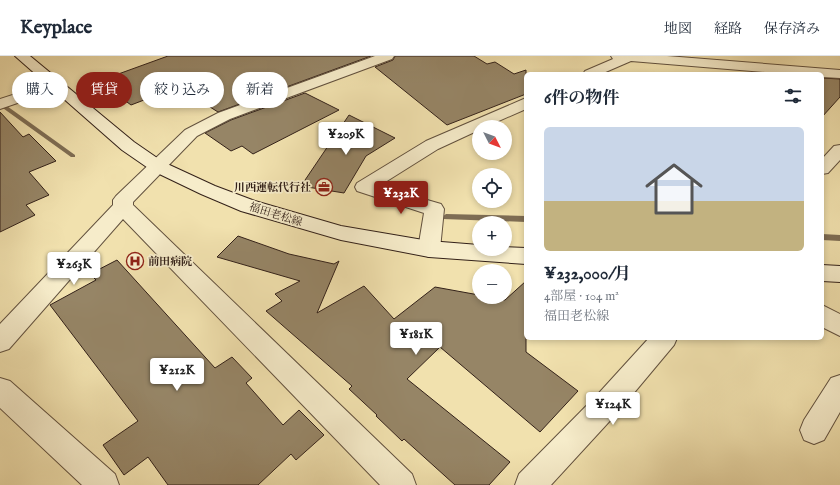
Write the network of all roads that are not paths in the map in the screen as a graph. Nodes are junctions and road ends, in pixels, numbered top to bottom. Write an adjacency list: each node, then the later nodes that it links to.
1 (22, 56): 6 (street, 福田老松線)
2 (387, 56): 14 (street)
3 (619, 58): 7 (street); 8 (street)
4 (639, 65): 5 (street)
5 (654, 71)
6 (41, 72)
7 (594, 72)
8 (815, 72)
9 (824, 73): 10 (street)
10 (840, 74)
11 (68, 95): 14 (street, 福田老松線)
12 (524, 104): 17 (street)
13 (840, 150): 15 (street)
14 (157, 166): 16 (street); 17 (street, 福田老松線)
15 (824, 167)
16 (123, 207): 24 (street); 29 (street)
17 (429, 249): 18 (street, 福田老松線)
18 (524, 256)
19 (824, 273): 20 (street)
20 (840, 274)
21 (824, 316): 22 (street)
22 (840, 326)
23 (663, 340): 30 (street)
24 (0, 341)
25 (840, 387): 27 (street)
26 (0, 390): 28 (street)
27 (814, 430)
28 (104, 485)
29 (401, 485)
30 (530, 485)

